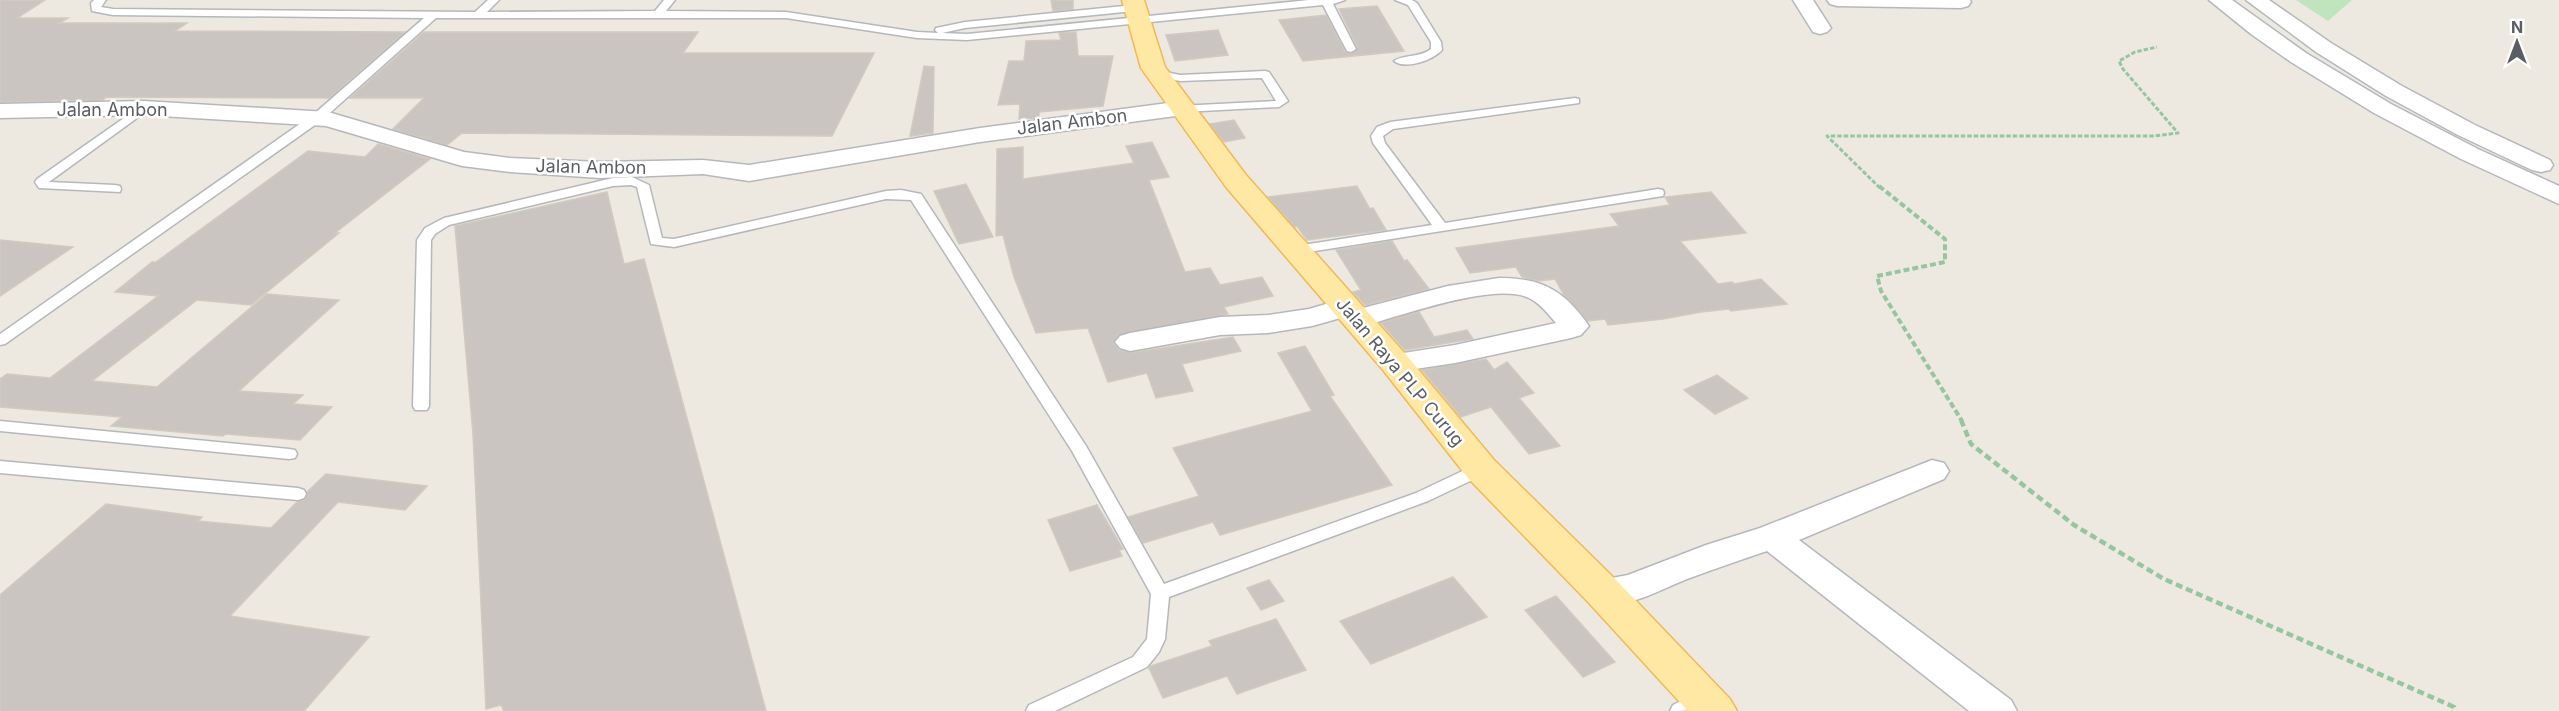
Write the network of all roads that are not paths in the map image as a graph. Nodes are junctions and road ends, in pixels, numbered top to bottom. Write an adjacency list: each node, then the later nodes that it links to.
1 (101, 0): 13 (lane)
2 (494, 0): 14 (lane)
3 (670, 0): 15 (lane)
4 (1340, 0): 10 (lane)
5 (1400, 0): 18 (lane)
6 (1803, 0): 16 (street)
7 (1837, 0): 11 (street)
8 (2218, 0): 28 (street)
9 (2256, 0): 25 (street)
10 (1326, 1): 12 (lane); 17 (lane)
11 (1961, 2)
12 (1135, 9): 15 (lane); 19 (main road, Jalan Raya PLP Curug)
13 (432, 15): 14 (lane); 24 (lane)
14 (478, 15): 15 (lane)
15 (657, 15)
16 (1820, 28)
17 (1351, 49)
18 (1400, 61)
19 (1156, 73): 22 (main road, Jalan Raya PLP Curug); 22 (lane)
20 (1575, 101): 29 (lane)
21 (144, 108): 23 (street, Jalan Ambon); 24 (street, Jalan Ambon); 26 (lane)
22 (1183, 108): 24 (street, Jalan Ambon); 30 (main road, Jalan Raya PLP Curug)
23 (6, 115)
24 (318, 117): 32 (lane)
25 (2559, 173)
26 (115, 189)
27 (1658, 193): 29 (lane)
28 (2559, 196)
29 (1441, 227): 30 (lane)
30 (1296, 250): 31 (main road, Jalan Raya PLP Curug)
31 (1351, 313): 33 (street); 34 (main road, Jalan Raya PLP Curug); 34 (street)
32 (0, 341)
33 (1130, 342)
34 (1395, 363): 39 (main road, Jalan Raya PLP Curug)
35 (420, 406): 44 (lane)
36 (0, 426): 37 (lane)
37 (289, 454)
38 (0, 466): 41 (lane)
39 (1481, 470): 43 (main road, Jalan Raya PLP Curug); 44 (lane)
40 (1932, 471): 42 (street)
41 (298, 494)
42 (1772, 537): 43 (street); 47 (street)
43 (1603, 592): 45 (main road, Jalan Raya PLP Curug)
44 (1160, 593): 46 (lane)
45 (1700, 707)
46 (1036, 711)
47 (1997, 711)

